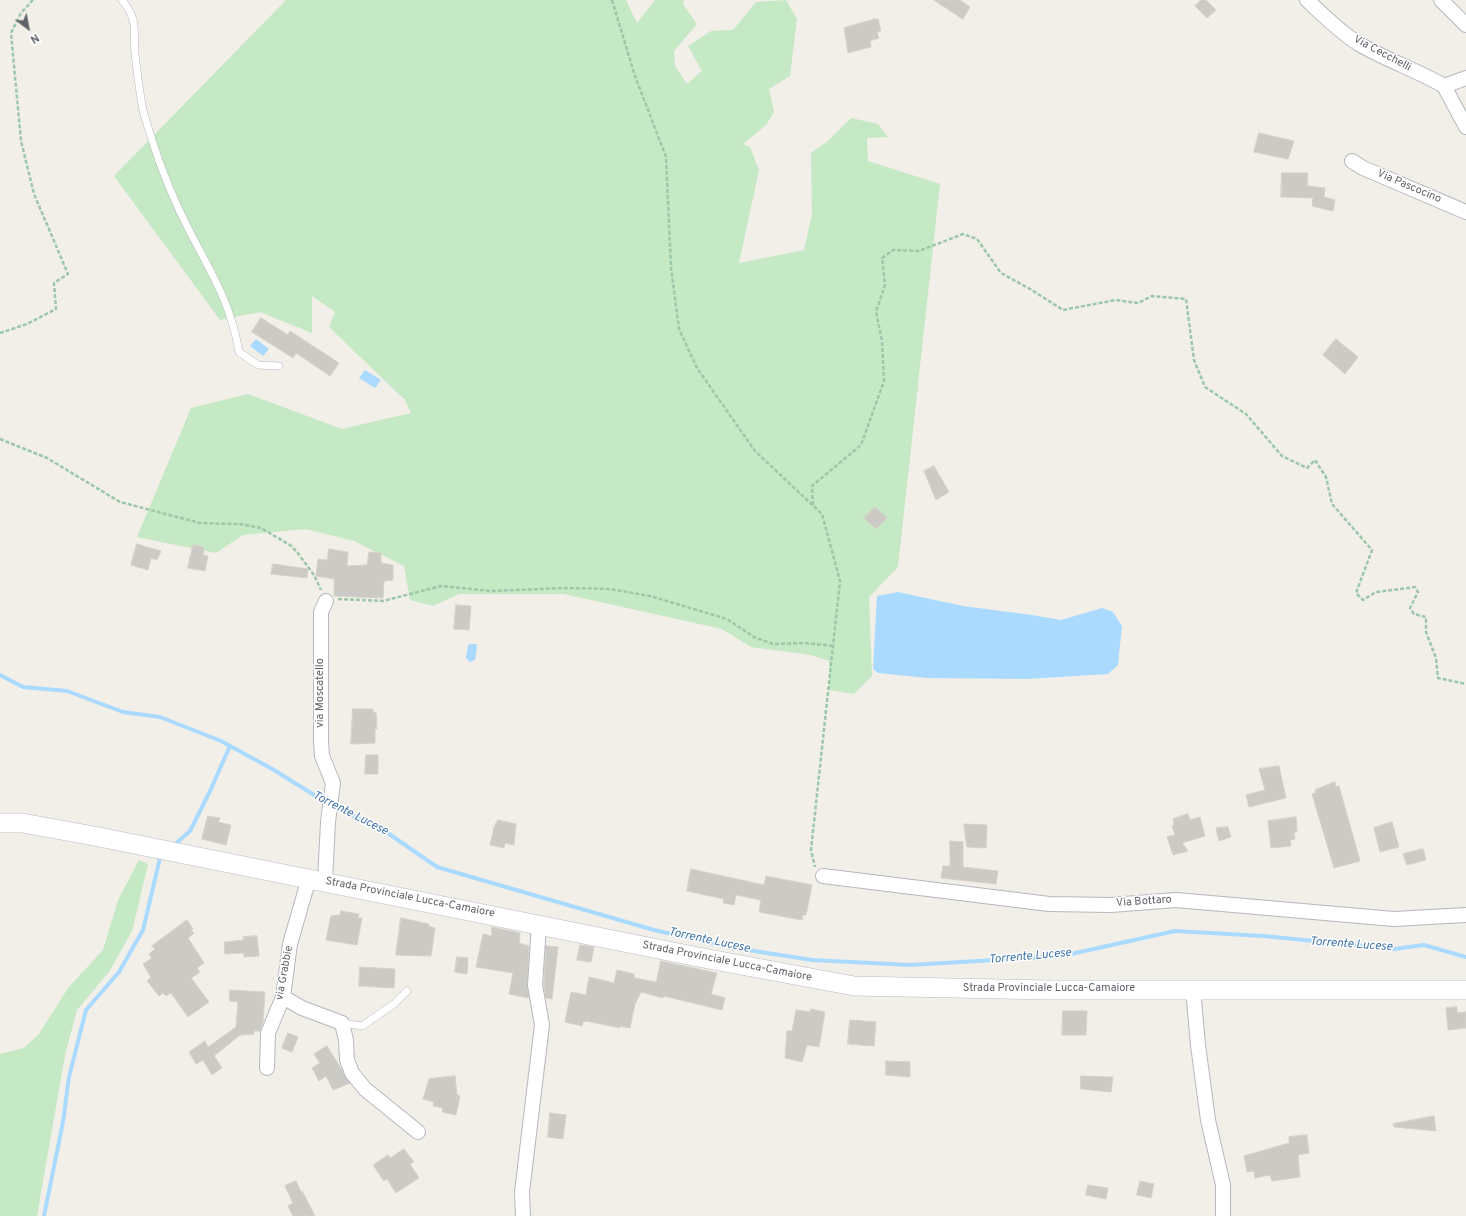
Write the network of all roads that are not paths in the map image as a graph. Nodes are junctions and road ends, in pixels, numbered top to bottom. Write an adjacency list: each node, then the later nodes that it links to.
1 (122, 0): 10 (lane)
2 (1307, 0): 6 (street, Via Cecchelli)
3 (1441, 0): 4 (street)
4 (1466, 25)
5 (1466, 78): 6 (street)
6 (1444, 86): 7 (street)
7 (1466, 127)
8 (1352, 161): 9 (street, Via Pascocino)
9 (1466, 212)
10 (279, 366)
11 (326, 602): 14 (street, via Moscatello)
12 (0, 823): 14 (main road, Strada Provinciale Lucca-Camaiore)
13 (823, 876): 15 (street, Via Bottaro)
14 (317, 880): 16 (main road, Strada Provinciale Lucca-Camaiore); 20 (street, via Grabbie)
15 (1466, 915)
16 (540, 925): 17 (main road, Strada Provinciale Lucca-Camaiore); 24 (street)
17 (1193, 989): 18 (main road, Strada Provinciale Lucca-Camaiore); 25 (street)
18 (1466, 990)
19 (406, 991): 21 (lane)
20 (283, 997): 21 (street); 22 (street, via Grabbie)
21 (342, 1023): 23 (street)
22 (267, 1068)
23 (418, 1132)
24 (523, 1216)
25 (1223, 1216)

